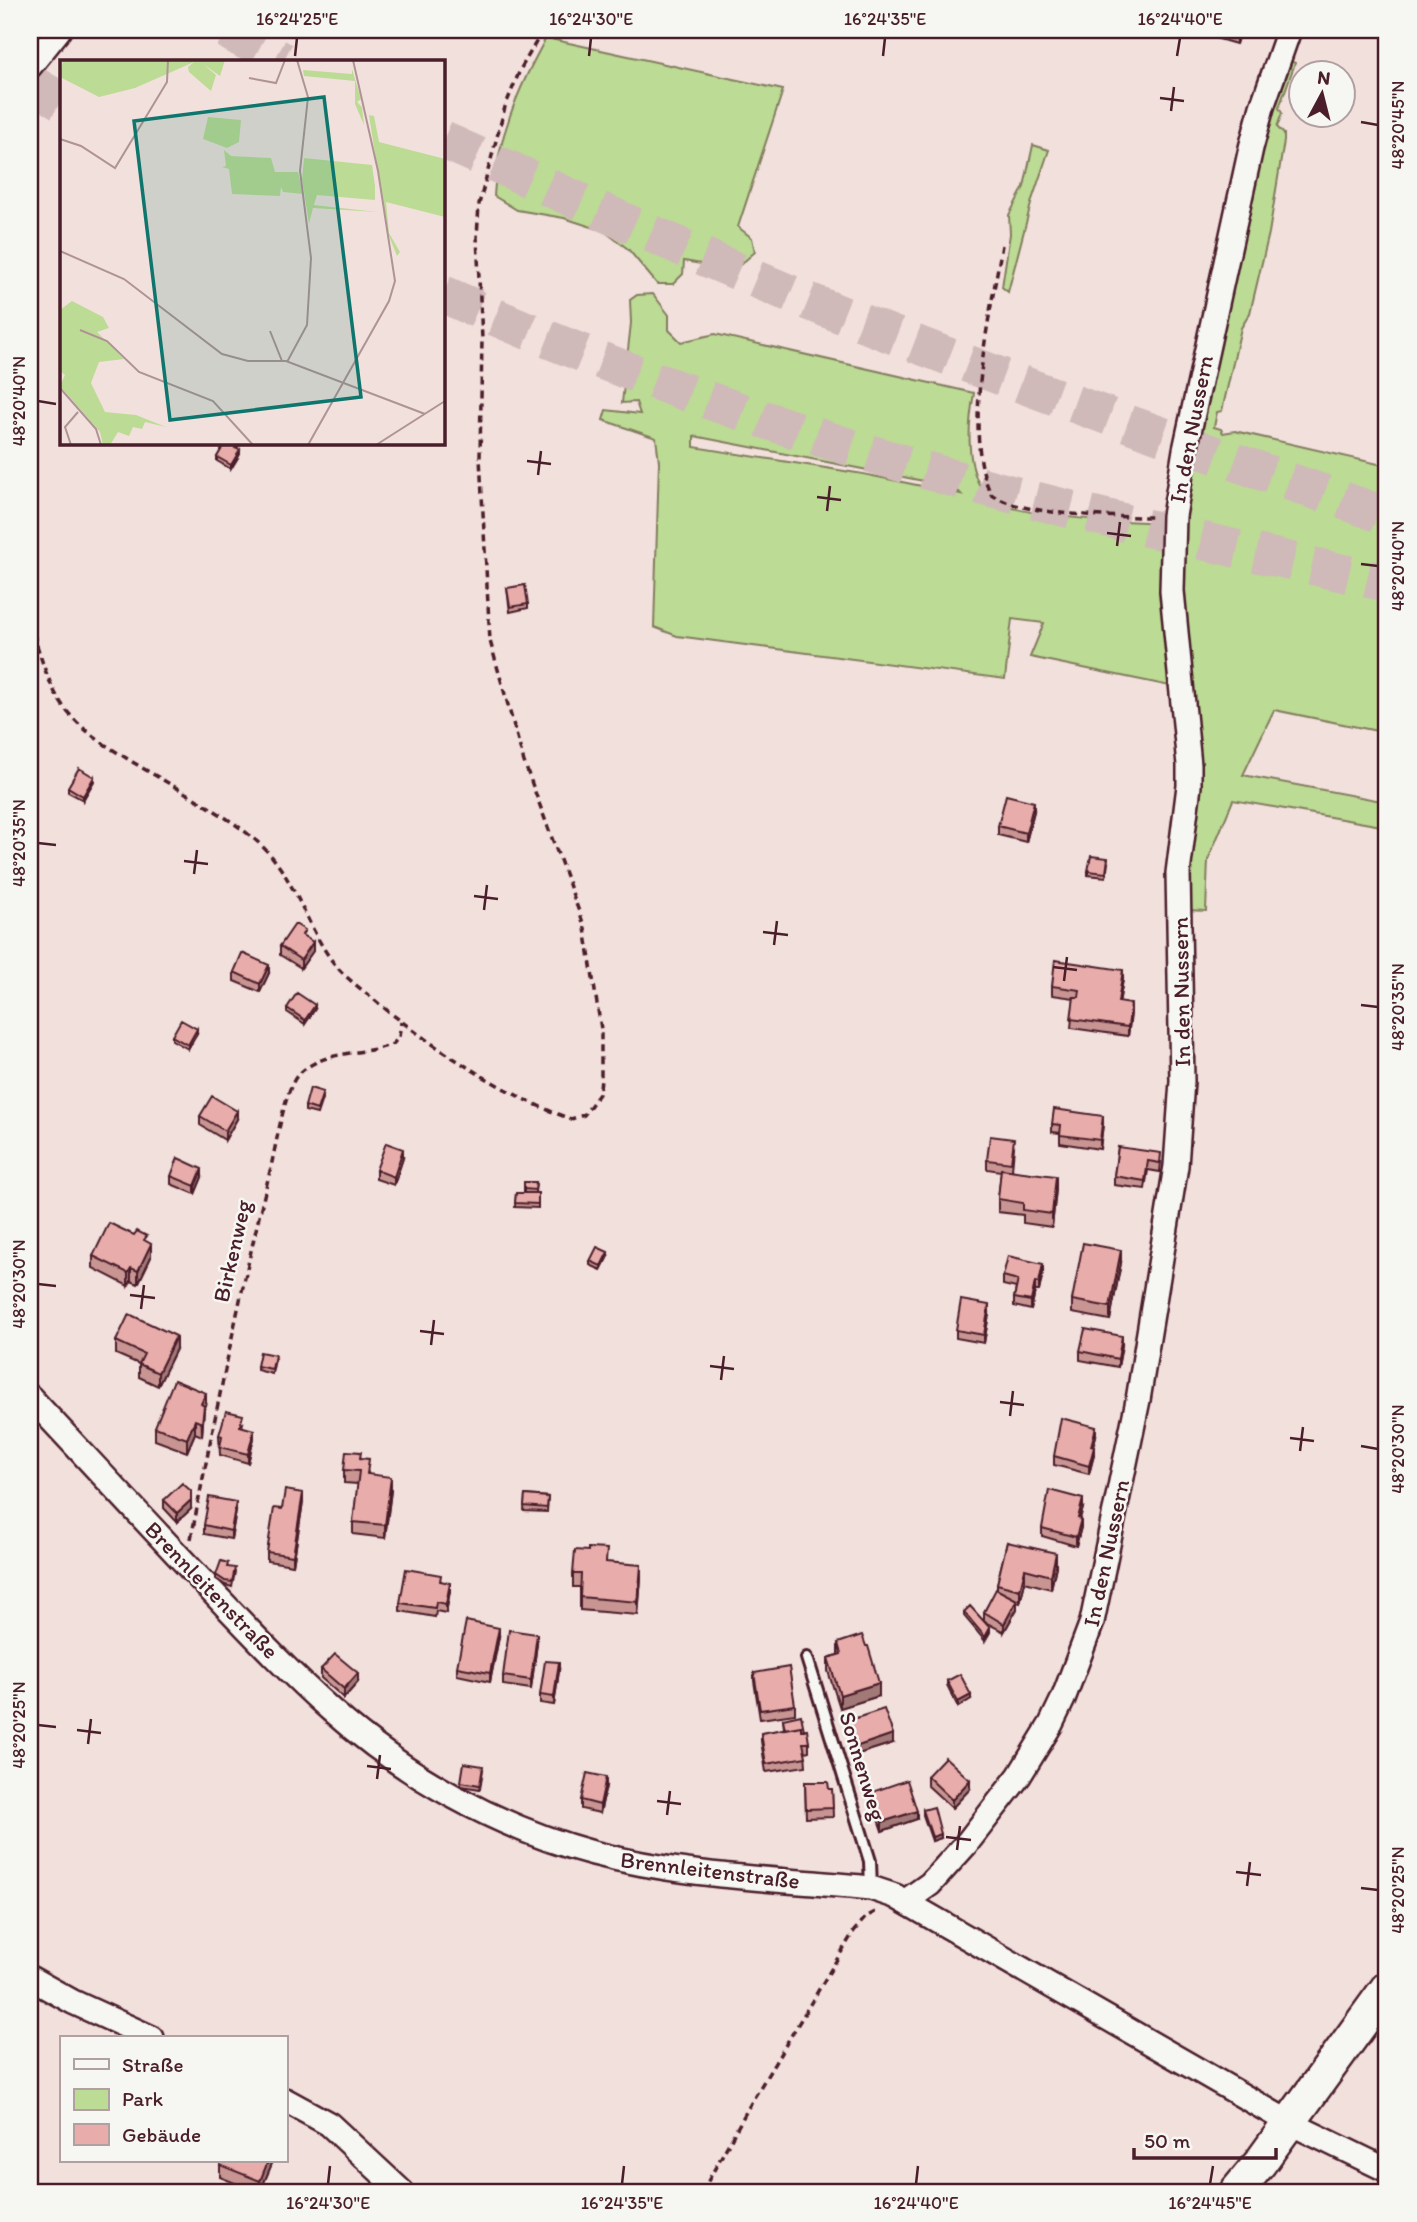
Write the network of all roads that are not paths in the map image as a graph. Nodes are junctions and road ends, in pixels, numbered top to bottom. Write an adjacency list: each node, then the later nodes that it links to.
1 (59, 30): 3 (street)
2 (1289, 30): 7 (street, In den Nussern)
3 (30, 66)
4 (30, 1397): 6 (street, Brennleitenstraße)
5 (807, 1658): 6 (lane, Sonnenweg)
6 (871, 1888): 7 (street, Brennleitenstraße)
7 (906, 1901): 12 (street, Brennleitenstraße)
8 (30, 1978): 10 (street)
9 (1387, 1988): 12 (street)
10 (147, 2036)
11 (287, 2101): 14 (street)
12 (1290, 2123): 13 (street, Brennleitenstraße); 15 (street)
13 (1387, 2170)
14 (402, 2192)
15 (1236, 2192)

